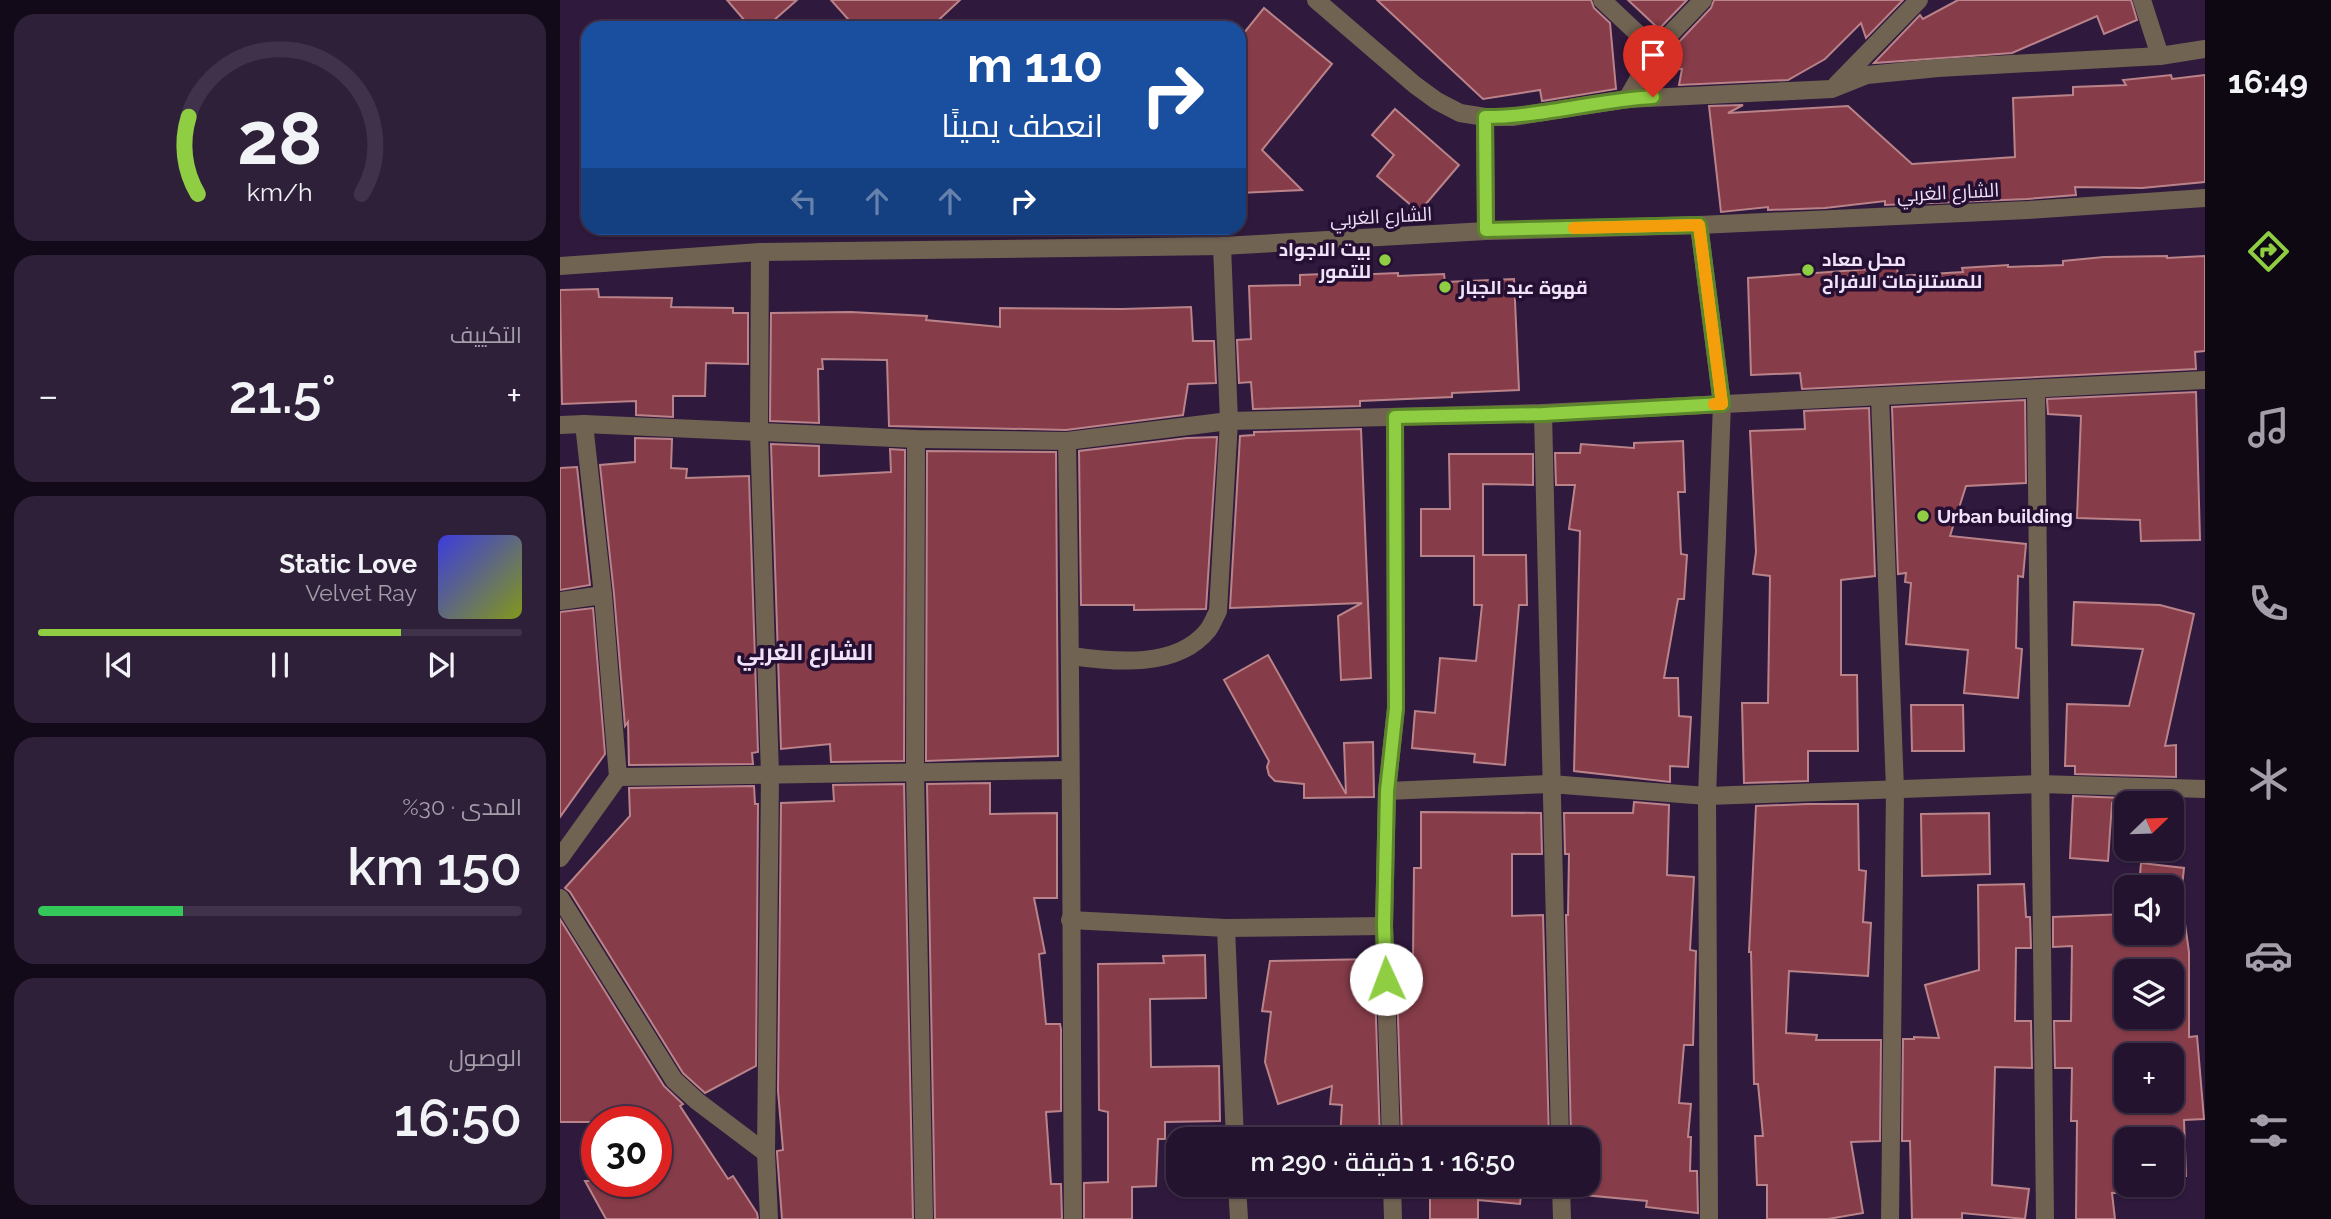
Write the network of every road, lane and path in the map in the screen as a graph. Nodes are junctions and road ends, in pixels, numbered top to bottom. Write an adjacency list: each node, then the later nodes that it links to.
1 (1316, 0): 11 (street)
2 (1602, 0): 7 (street)
3 (1703, 0): 7 (street)
4 (1919, 0): 9 (street)
5 (2142, 0): 8 (street)
6 (2205, 49): 8 (street)
7 (1655, 50): 10 (street)
8 (2160, 56): 9 (street)
9 (1832, 89): 10 (street)
10 (1627, 99): 11 (street)
11 (1485, 117): 14 (street)
12 (2205, 198): 13 (street, الشارع الغربي)
13 (1699, 225): 14 (street, الشارع الغربي); 21 (street)
14 (1486, 230): 15 (street, الشارع الغربي)
15 (1222, 246): 16 (street, الشارع الغربي); 24 (street)
16 (760, 251): 17 (street, الشارع الغربي); 27 (street)
17 (560, 266)
18 (2205, 380): 19 (street)
19 (2036, 389): 20 (street); 38 (street)
20 (1880, 397): 21 (street); 39 (street)
21 (1722, 404): 22 (street); 42 (street)
22 (1543, 414): 23 (street); 37 (street)
23 (1395, 417): 24 (street); 41 (street)
24 (1229, 421): 29 (street); 32 (street)
25 (584, 424): 26 (street); 27 (street); 30 (street)
26 (560, 425)
27 (759, 431): 28 (street); 35 (street)
28 (916, 439): 29 (street); 34 (street)
29 (1067, 441): 32 (street)
30 (603, 595): 31 (street); 36 (street)
31 (560, 601)
32 (1072, 656): 33 (street)
33 (1069, 770): 34 (street); 45 (street)
34 (915, 772): 35 (street); 56 (street)
35 (770, 775): 36 (street); 51 (street)
36 (618, 777): 43 (street)
37 (1550, 784): 41 (street); 42 (street); 50 (street)
38 (2040, 784): 39 (street); 40 (street); 63 (street)
39 (1895, 789): 42 (street); 62 (street)
40 (2205, 789)
41 (1387, 791): 46 (street)
42 (1707, 796): 61 (street)
43 (560, 858)
44 (560, 898): 51 (street)
45 (1070, 920): 47 (street); 57 (street)
46 (1384, 926): 47 (street); 49 (street)
47 (1226, 928): 48 (street)
48 (1234, 1127)
49 (1391, 1127)
50 (1560, 1127)
51 (766, 1153): 55 (street)
52 (1238, 1197): 58 (street)
53 (1392, 1197): 59 (street)
54 (1561, 1197): 60 (street)
55 (769, 1219)
56 (924, 1219)
57 (1073, 1219)
58 (1239, 1219)
59 (1393, 1219)
60 (1562, 1219)
61 (1709, 1219)
62 (1890, 1219)
63 (2045, 1219)

